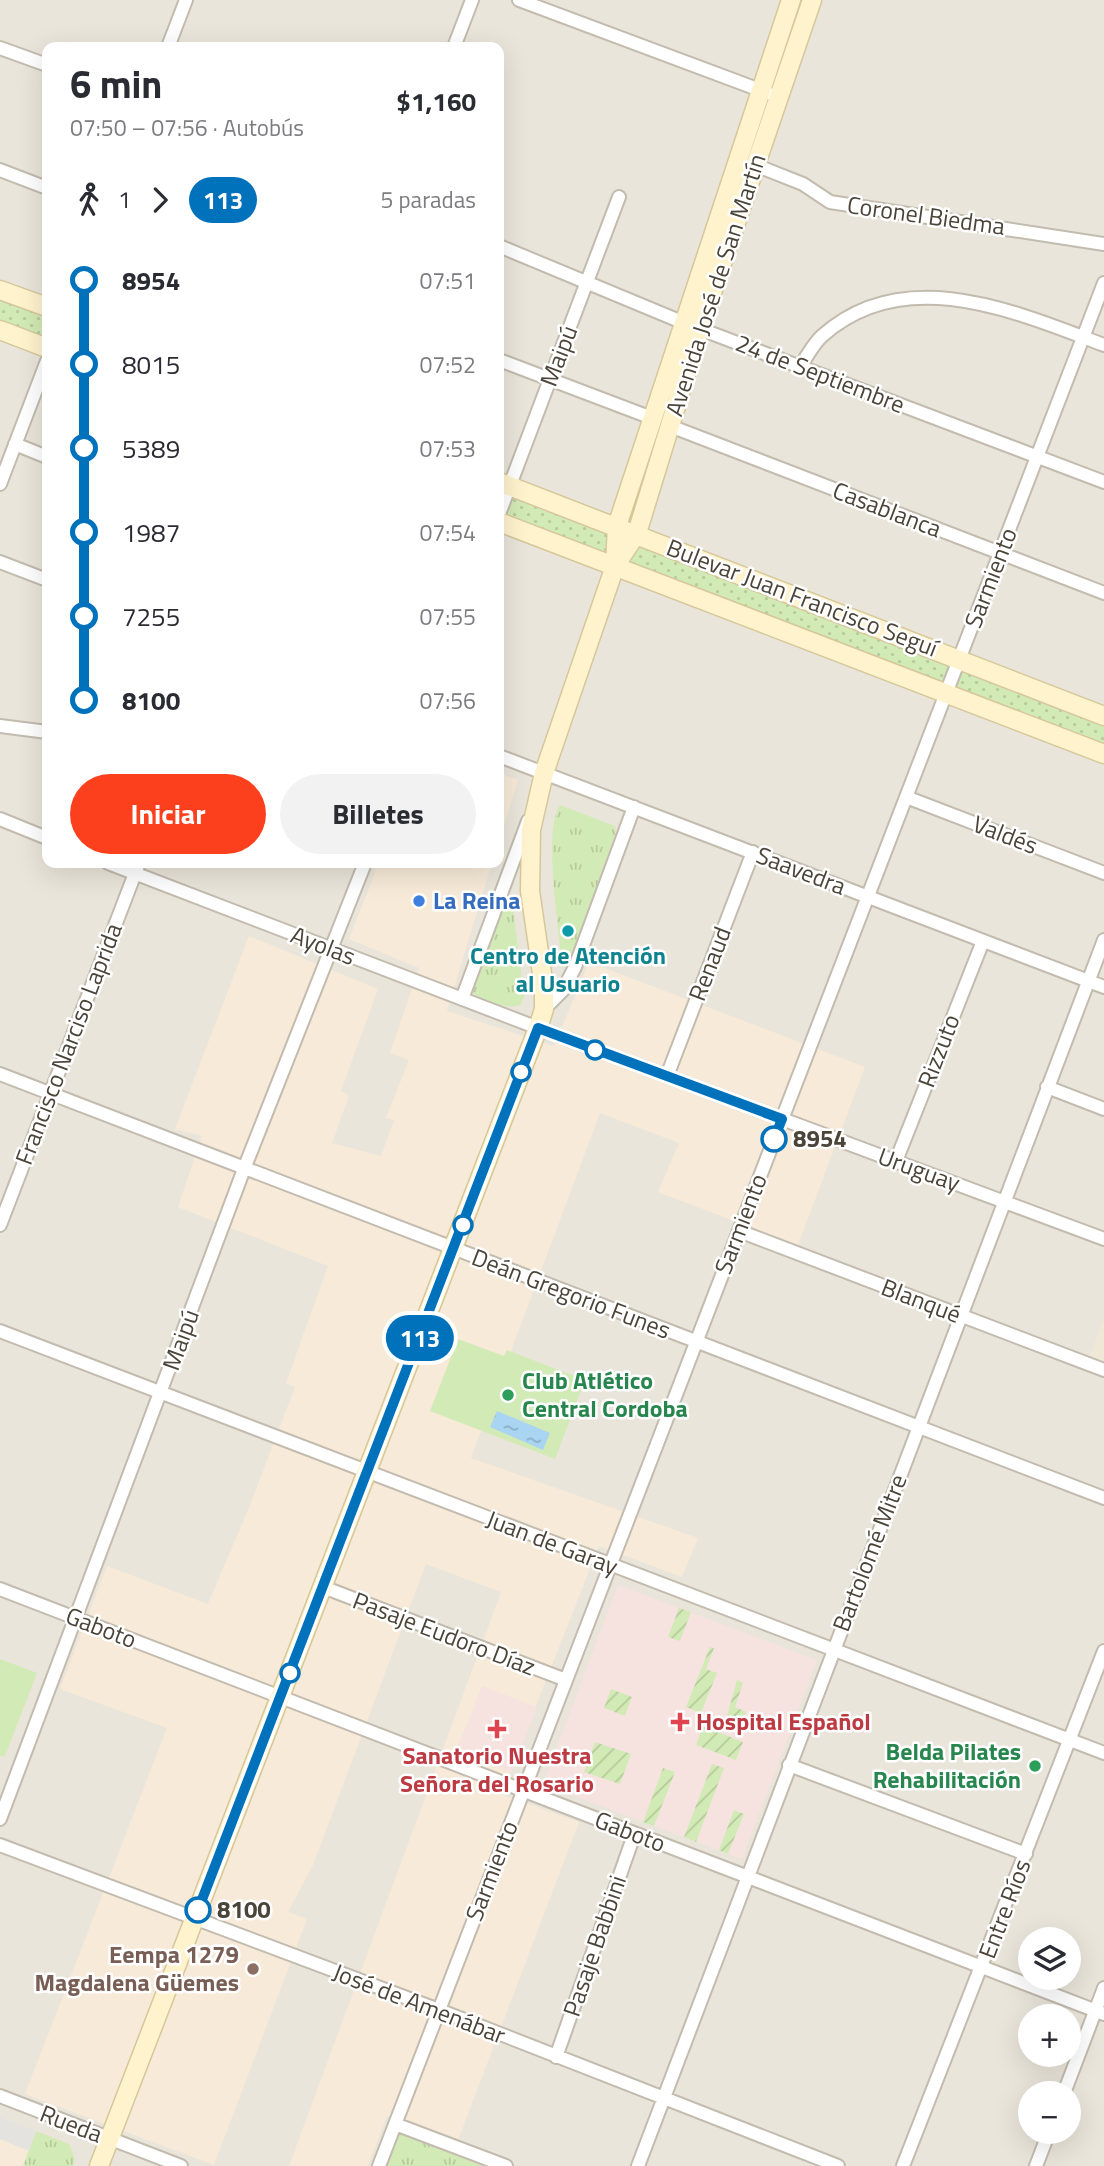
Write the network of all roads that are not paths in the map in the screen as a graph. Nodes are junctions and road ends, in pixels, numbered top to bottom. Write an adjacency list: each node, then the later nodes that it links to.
1 (186, 0): 6 (street)
2 (472, 0): 7 (street)
3 (519, 0): 10 (street)
4 (791, 0): 10 (main road, Avenida José de San Martín)
5 (812, 0): 11 (main road, Avenida José de San Martín)
6 (170, 42)
7 (456, 42)
8 (0, 48): 9 (street)
9 (42, 63)
10 (759, 90): 11 (street); 22 (main road, Avenida José de San Martín)
11 (778, 96): 12 (main road, Avenida José de San Martín)
12 (755, 165): 16 (street, Coronel Biedma); 23 (main road, Avenida José de San Martín)
13 (0, 170): 14 (street)
14 (42, 186)
15 (619, 197): 18 (street, Maipú)
16 (1104, 243)
17 (504, 248): 18 (street, 24 de Septiembre)
18 (588, 281): 22 (street, 24 de Septiembre); 31 (street, Maipú)
19 (1104, 282): 25 (street, Sarmiento)
20 (0, 289): 21 (main road)
21 (42, 305)
22 (682, 322): 23 (street, 24 de Septiembre); 32 (main road, Avenida José de San Martín)
23 (700, 328): 29 (street, 24 de Septiembre); 33 (main road, Avenida José de San Martín)
24 (0, 330): 27 (main road)
25 (1083, 337): 26 (street); 29 (street); 36 (street, Sarmiento)
26 (1104, 345)
27 (42, 346)
28 (504, 362): 31 (street)
29 (800, 366): 36 (street, 24 de Septiembre)
30 (42, 374): 34 (street)
31 (550, 380): 32 (street); 39 (street, Maipú)
32 (652, 418): 41 (main road, Avenida José de San Martín)
33 (670, 426): 42 (main road, Avenida José de San Martín); 43 (street, Casablanca)
34 (15, 444): 35 (street); 38 (street)
35 (42, 455)
36 (1037, 456): 37 (street, 24 de Septiembre); 43 (street, Sarmiento)
37 (1104, 482)
38 (0, 484)
39 (504, 484): 41 (main road, Bulevar Juan Francisco Seguí)
40 (504, 524): 45 (main road, Bulevar Juan Francisco Seguí)
41 (617, 526): 42 (main road, Bulevar Juan Francisco Seguí); 45 (main road, Avenida José de San Martín)
42 (637, 533): 45 (main road, Avenida José de San Martín); 48 (main road, Bulevar Juan Francisco Seguí)
43 (1000, 553): 47 (street, Casablanca); 48 (street, Sarmiento)
44 (0, 562): 46 (street)
45 (615, 566): 49 (main road, Bulevar Juan Francisco Seguí); 55 (main road, Avenida José de San Martín)
46 (42, 578)
47 (1104, 593)
48 (959, 659): 49 (street, Sarmiento); 50 (main road, Bulevar Juan Francisco Seguí)
49 (946, 693): 53 (main road, Bulevar Juan Francisco Seguí); 56 (street, Sarmiento)
50 (1104, 716)
51 (0, 726): 52 (street)
52 (42, 731)
53 (1104, 754)
54 (504, 758): 55 (street, Saavedra)
55 (544, 773): 57 (main road, Avenida José de San Martín); 58 (street, Saavedra)
56 (906, 797): 64 (street, Valdés); 65 (street, Sarmiento)
57 (535, 804): 71 (street, Avenida José de San Martín); 72 (main road, Avenida José de San Martín)
58 (634, 807): 61 (street, Saavedra); 72 (street, Avenida José de San Martín)
59 (0, 819): 60 (street)
60 (42, 836)
61 (753, 852): 65 (street, Saavedra); 75 (street, Renaud)
62 (137, 868): 68 (street, Ayolas); 77 (street, Francisco Narciso Laprida)
63 (363, 868): 68 (street, Maipú)
64 (1104, 873)
65 (868, 897): 67 (street, Saavedra); 79 (street, Sarmiento)
66 (1104, 940): 69 (street, Bartolomé Mitre)
67 (983, 941): 69 (street, Saavedra); 80 (street, Rizzuto)
68 (331, 949): 71 (street, Ayolas); 81 (street, Maipú)
69 (1088, 981): 70 (street, Saavedra); 76 (street, Bartolomé Mitre)
70 (1104, 987)
71 (462, 999): 73 (street, Ayolas)
72 (544, 1009): 73 (main road, Avenida José de San Martín)
73 (538, 1028): 75 (street, Uruguay); 86 (main road, Avenida José de San Martín)
74 (0, 1074): 77 (street, Deán Gregorio Funes)
75 (667, 1076): 79 (street, Uruguay)
76 (1047, 1087): 78 (street); 82 (street, Bartolomé Mitre)
77 (51, 1093): 81 (street, Deán Gregorio Funes); 83 (street, Francisco Narciso Laprida)
78 (1104, 1109)
79 (782, 1119): 80 (street, Uruguay); 84 (street, Sarmiento)
80 (896, 1161): 82 (street, Uruguay)
81 (244, 1169): 86 (street, Deán Gregorio Funes); 91 (street, Maipú)
82 (1004, 1201): 85 (street, Uruguay); 87 (street, Bartolomé Mitre)
83 (0, 1225)
84 (739, 1231): 87 (street, Blanqué); 89 (street, Sarmiento)
85 (1104, 1239)
86 (454, 1249): 89 (street, Deán Gregorio Funes); 93 (main road, Avenida José de San Martín)
87 (960, 1316): 90 (street, Blanqué); 92 (street, Bartolomé Mitre)
88 (0, 1331): 91 (street, Juan de Garay)
89 (696, 1342): 92 (street, Deán Gregorio Funes); 95 (street, Sarmiento)
90 (1104, 1370)
91 (162, 1394): 93 (street, Juan de Garay); 98 (street, Maipú)
92 (918, 1427): 94 (street, Deán Gregorio Funes); 99 (street, Bartolomé Mitre)
93 (368, 1473): 95 (street, Juan de Garay); 96 (main road, Avenida José de San Martín)
94 (1104, 1498)
95 (610, 1565): 99 (street, Juan de Garay); 101 (street, Sarmiento)
96 (323, 1587): 101 (street, Pasaje Eudoro Díaz); 102 (main road, Avenida José de San Martín)
97 (0, 1589): 98 (street, Gaboto)
98 (75, 1618): 102 (street, Gaboto); 107 (street, Maipú)
99 (834, 1650): 103 (street, Juan de Garay); 105 (street, Bartolomé Mitre)
100 (1104, 1651): 103 (street, Entre Ríos)
101 (566, 1681): 106 (street, Sarmiento)
102 (280, 1698): 106 (street, Gaboto); 112 (main road, Avenida José de San Martín)
103 (1070, 1740): 104 (street, Juan de Garay); 110 (street, Entre Ríos)
104 (1104, 1754)
105 (789, 1765): 110 (street); 111 (street, Bartolomé Mitre)
106 (523, 1791): 108 (street, Gaboto); 115 (street, Sarmiento)
107 (0, 1819)
108 (634, 1835): 111 (street, Gaboto); 117 (street, Pasaje Babbini)
109 (0, 1845): 112 (street, José de Amenábar)
110 (1026, 1854): 113 (street, Entre Ríos)
111 (747, 1877): 113 (street, Gaboto); 120 (street, Bartolomé Mitre)
112 (195, 1919): 115 (street, José de Amenábar); 122 (main road, Avenida José de San Martín)
113 (982, 1967): 116 (street, Gaboto); 130 (street, Entre Ríos)
114 (1104, 1988): 116 (street)
115 (439, 2010): 117 (street, José de Amenábar); 121 (street, Sarmiento)
116 (1100, 2012): 118 (street)
117 (556, 2057): 120 (street, José de Amenábar)
118 (1069, 2081)
119 (0, 2096): 122 (street, Rueda)
120 (663, 2098): 128 (street, Bartolomé Mitre); 129 (street, José de Amenábar)
121 (395, 2124): 126 (street, Sarmiento); 127 (street)
122 (109, 2139): 124 (main road, Avenida José de San Martín); 125 (street, Rueda)
123 (1045, 2144): 131 (street)
124 (99, 2166)
125 (181, 2166)
126 (379, 2166)
127 (506, 2166)
128 (638, 2166)
129 (838, 2166)
130 (903, 2166)
131 (1037, 2166)

